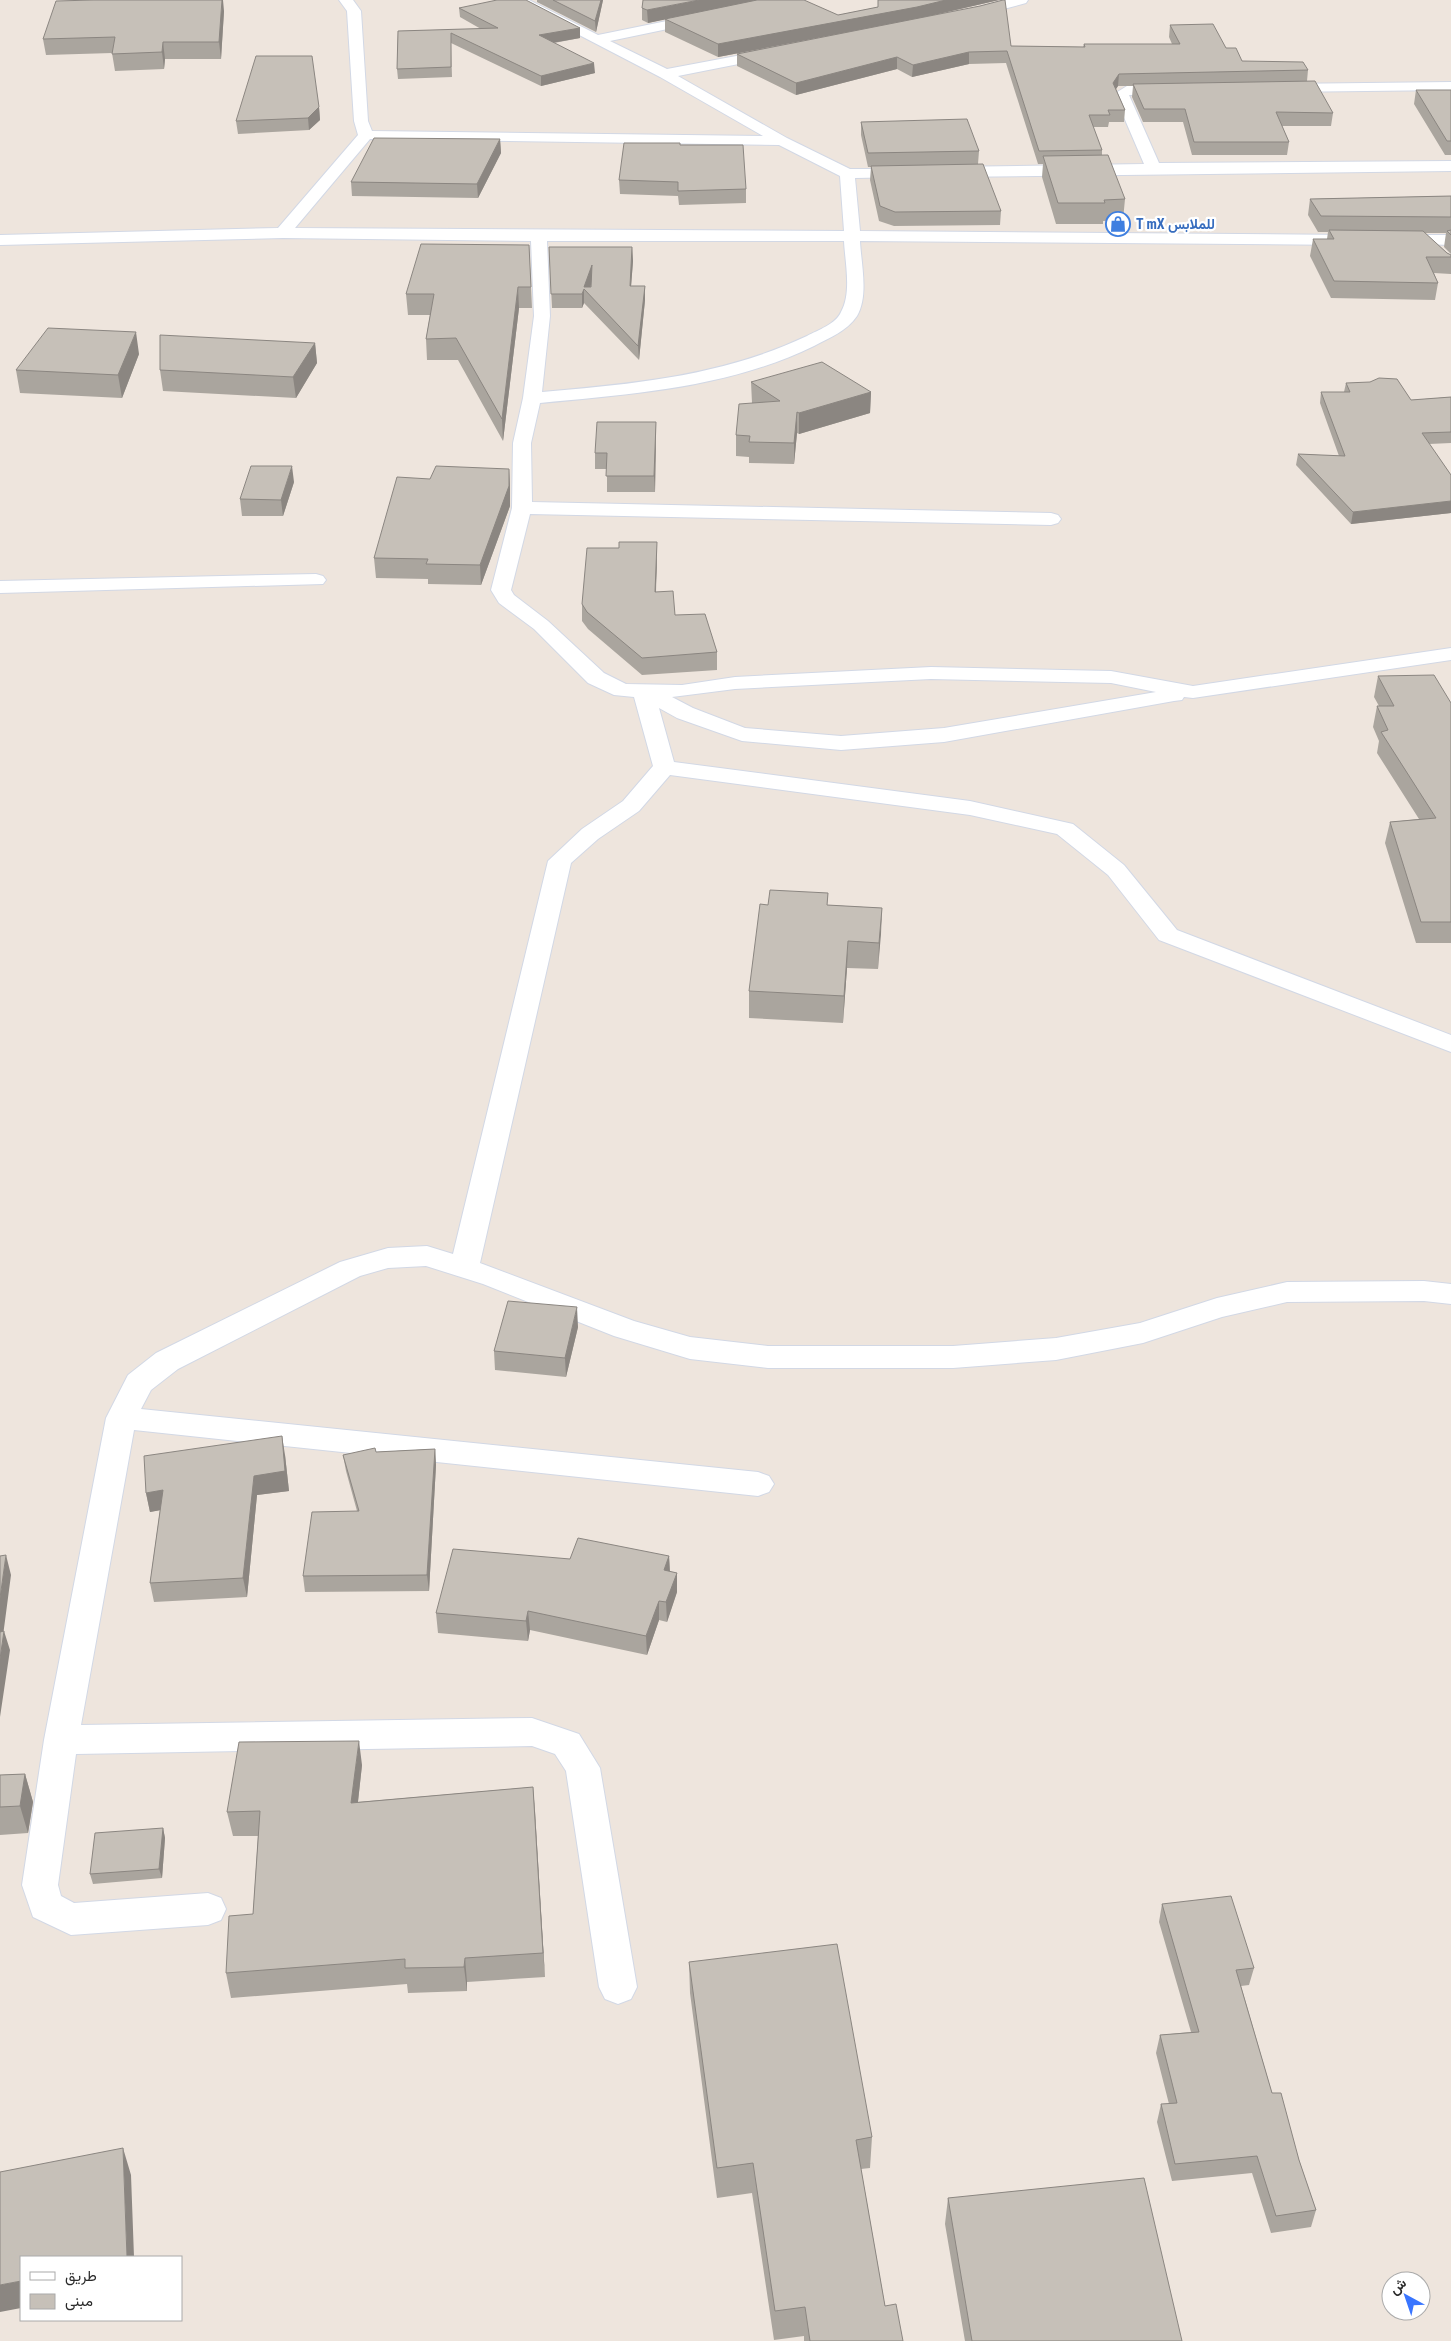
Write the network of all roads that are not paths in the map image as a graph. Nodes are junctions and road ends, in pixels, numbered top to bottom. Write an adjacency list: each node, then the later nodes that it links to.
1 (346, 0): 12 (street)
2 (519, 0): 6 (street)
3 (1021, 0): 5 (street)
4 (714, 15): 6 (street)
5 (952, 18)
6 (598, 39): 8 (street)
7 (791, 50): 8 (street)
8 (665, 74): 13 (street)
9 (1451, 86): 10 (street)
10 (1265, 88)
11 (1186, 90): 15 (street)
12 (366, 135): 13 (street); 17 (street)
13 (782, 142): 16 (street)
14 (1451, 166): 15 (street)
15 (1153, 168): 16 (street)
16 (847, 174): 19 (street)
17 (283, 233): 18 (street); 20 (street)
18 (539, 236): 19 (street); 24 (street)
19 (853, 236): 22 (street); 24 (street)
20 (0, 240)
21 (1451, 240): 22 (street)
22 (1426, 241): 23 (street)
23 (1445, 259)
24 (532, 398): 25 (street)
25 (522, 508): 26 (street); 30 (street)
26 (1051, 519)
27 (316, 580): 28 (street)
28 (0, 586)
29 (1451, 654): 31 (street)
30 (643, 691): 31 (street); 31 (street); 32 (street)
31 (1192, 692)
32 (664, 767): 33 (street); 34 (street)
33 (1451, 1044)
34 (464, 1268): 35 (street); 36 (street)
35 (1451, 1294)
36 (121, 1418): 37 (street); 38 (street)
37 (758, 1484)
38 (61, 1740): 39 (street); 40 (street)
39 (208, 1909)
40 (618, 1988)

